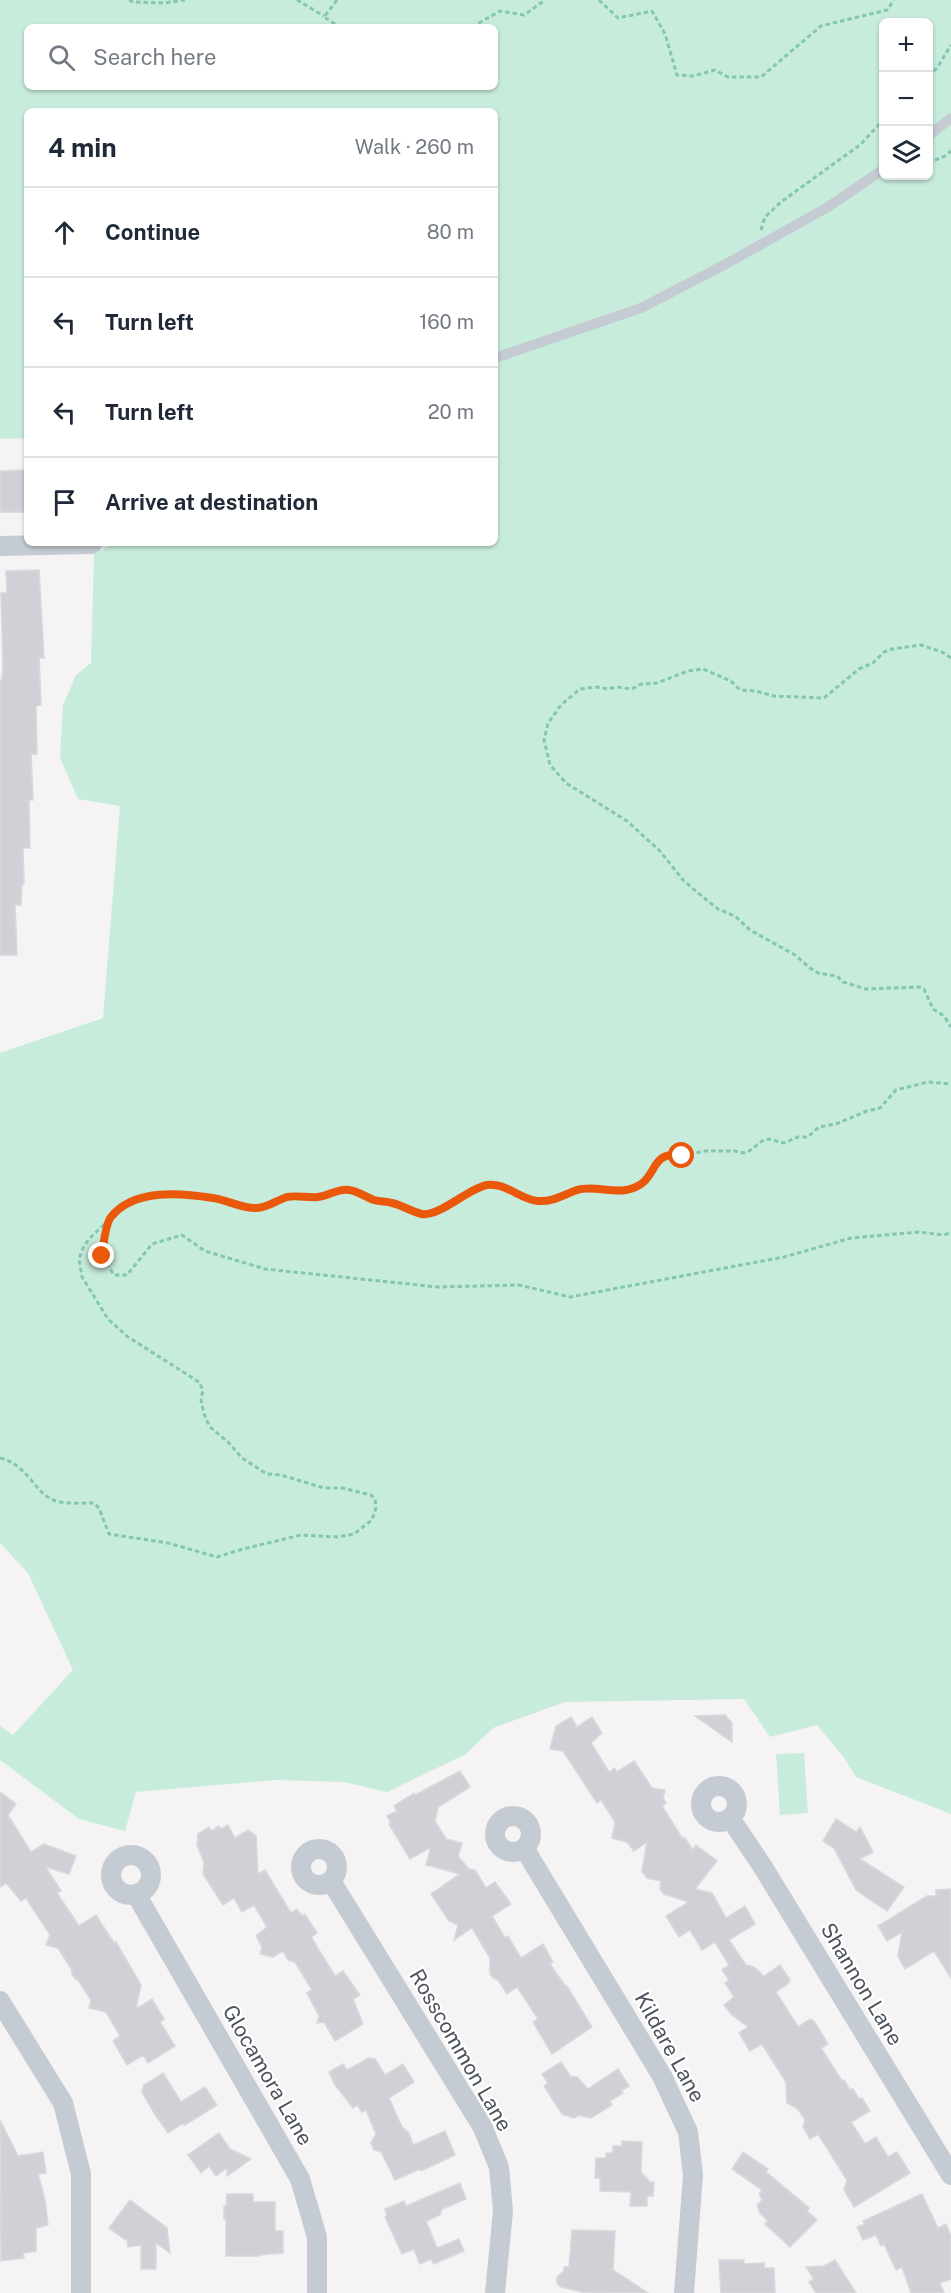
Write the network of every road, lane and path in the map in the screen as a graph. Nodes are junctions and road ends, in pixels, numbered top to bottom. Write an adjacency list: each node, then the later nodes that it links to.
1 (129, 0): 2 (path)
2 (185, 0)
3 (297, 0): 8 (path)
4 (336, 0): 8 (path)
5 (545, 0): 10 (path)
6 (599, 0): 7 (path)
7 (894, 0)
8 (324, 16): 9 (path)
9 (336, 24)
10 (477, 24)
11 (951, 45): 12 (path)
12 (932, 72)
13 (951, 118): 15 (lane)
14 (879, 124): 19 (path)
15 (933, 132)
16 (951, 151): 17 (path)
17 (933, 161)
18 (879, 172): 20 (lane)
19 (760, 234)
20 (498, 357)
21 (24, 545): 22 (street)
22 (0, 546)
23 (951, 658): 24 (path)
24 (951, 1027)
25 (951, 1084): 26 (path)
26 (109, 1218): 27 (path); 28 (path)
27 (951, 1233)
28 (0, 1458)
29 (730, 1818): 34 (street, Shannon Lane)
30 (524, 1848): 38 (street, Kildare Lane)
31 (331, 1881): 37 (street, Rosscommon Lane)
32 (136, 1894): 36 (street, Glocamora Lane)
33 (0, 2001): 35 (street)
34 (951, 2175)
35 (81, 2293)
36 (317, 2293)
37 (495, 2293)
38 (684, 2293)

